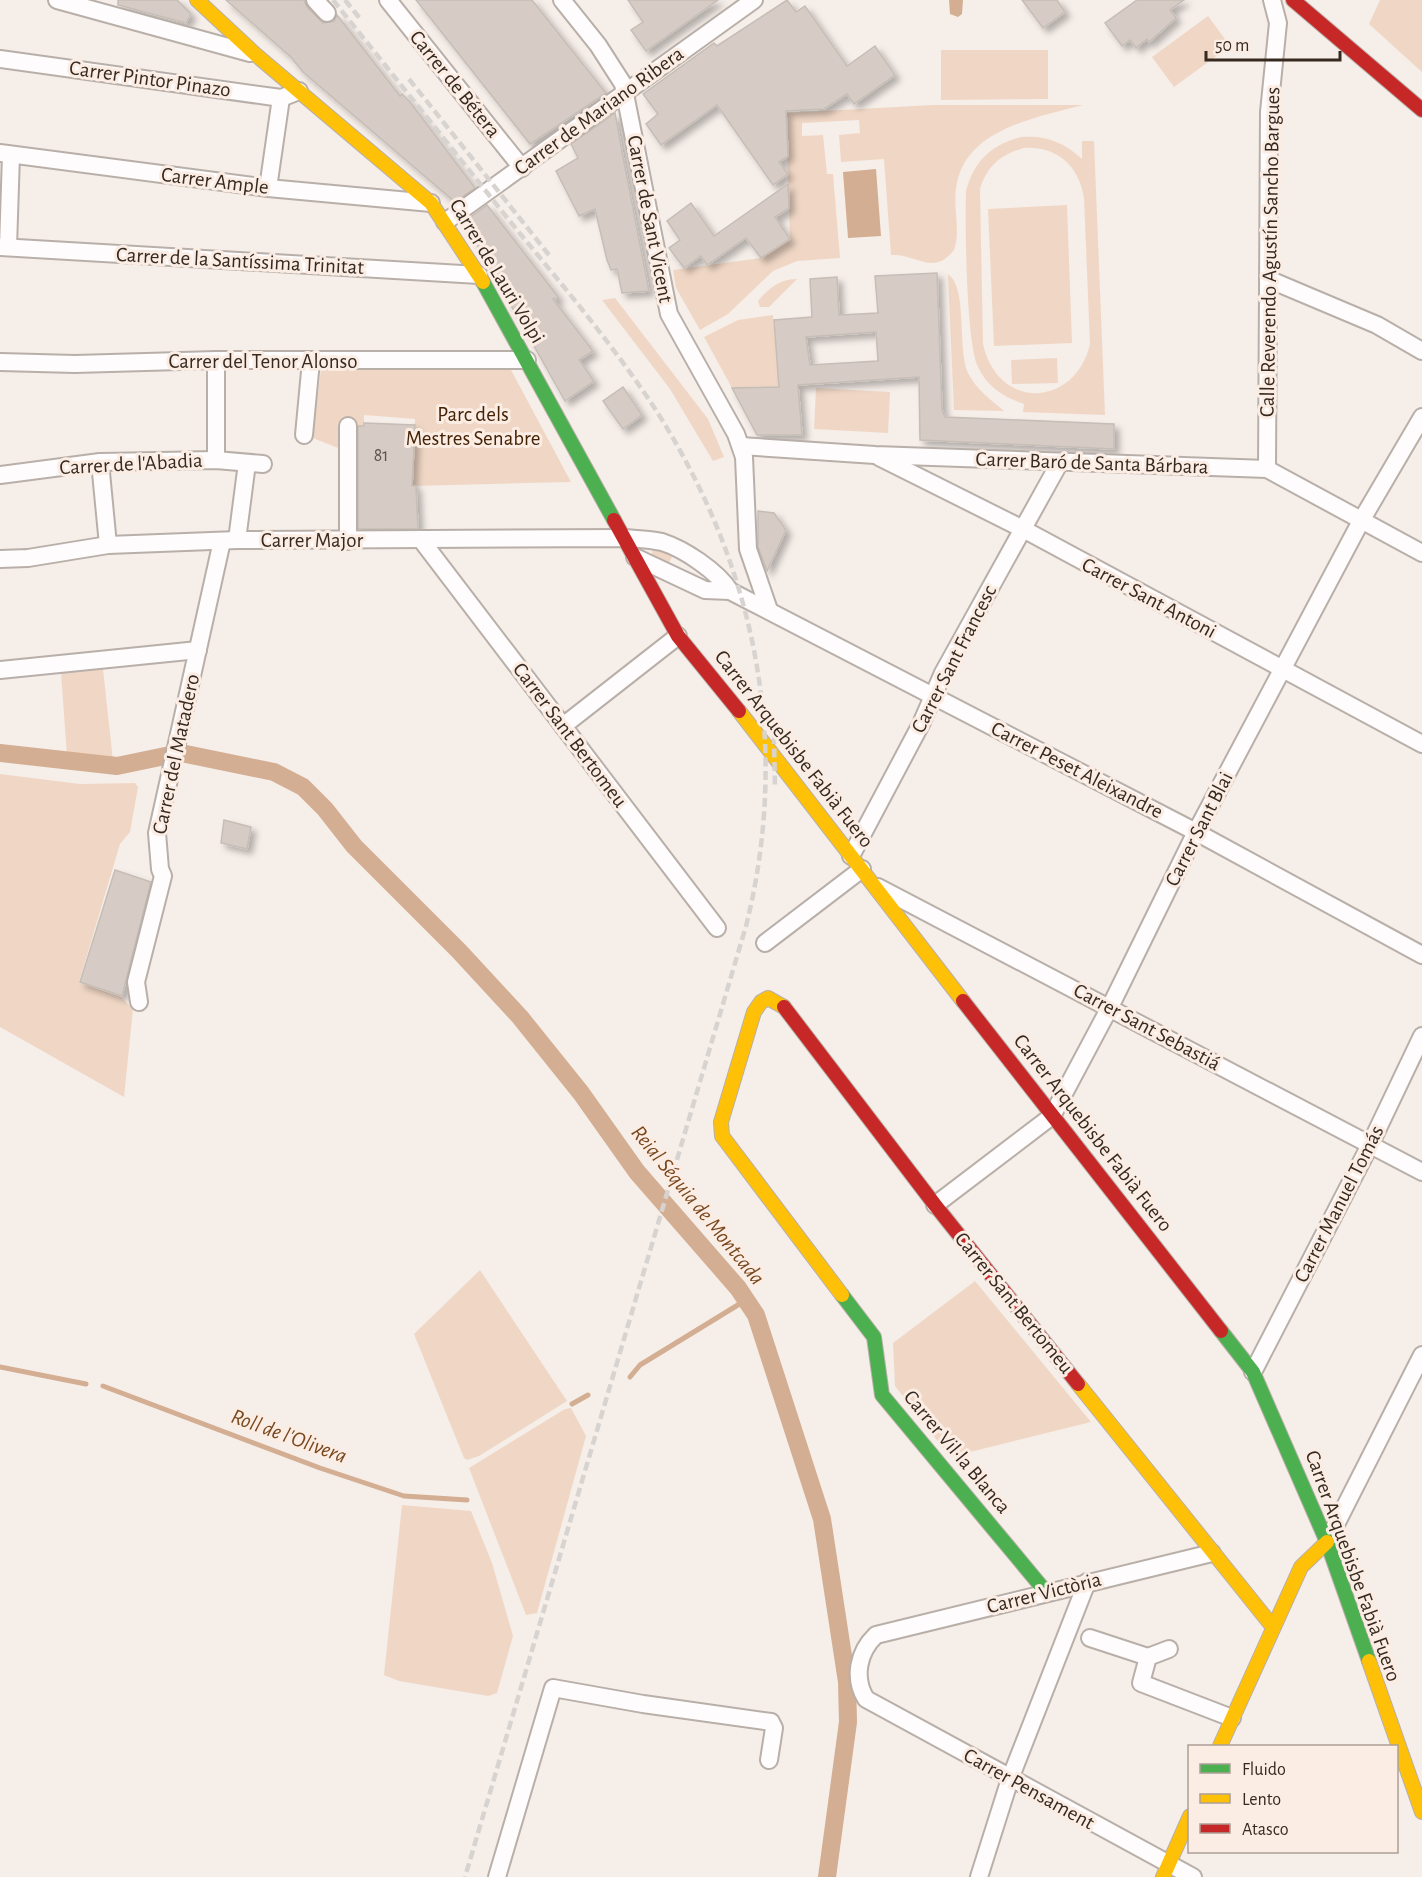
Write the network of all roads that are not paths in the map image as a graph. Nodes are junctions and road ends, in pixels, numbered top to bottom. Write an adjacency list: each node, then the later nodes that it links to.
1 (57, 0): 10 (street)
2 (197, 0): 10 (street, Carrer de Lauri Volpi)
3 (315, 0): 9 (street)
4 (388, 0): 17 (street, Carrer de Bétera)
5 (562, 0): 13 (street, Carrer de Sant Vicent)
6 (754, 0): 13 (street, Carrer de Mariano Ribera)
7 (1272, 0): 23 (street, Calle Reverendo Agustín Sancho Bargues)
8 (1293, 0): 15 (street)
9 (327, 13)
10 (255, 54): 12 (street, Carrer de Lauri Volpi)
11 (0, 59): 14 (street, Carrer Pintor Pinazo)
12 (299, 91): 14 (street, Carrer Pintor Pinazo); 19 (street, Carrer de Lauri Volpi)
13 (626, 94): 17 (street, Carrer de Mariano Ribera); 32 (street, Carrer de Sant Vicent)
14 (281, 98): 18 (street)
15 (1422, 110)
16 (6, 154): 18 (street, Carrer Ample); 21 (street)
17 (522, 168): 20 (street, Carrer de Mariano Ribera)
18 (268, 188): 19 (street, Carrer Ample)
19 (431, 203): 20 (street, Carrer de Lauri Volpi)
20 (445, 222): 22 (street, Carrer de Lauri Volpi)
21 (4, 247): 22 (street, Carrer de la Santíssima Trinitat)
22 (479, 275): 26 (street, Carrer de Lauri Volpi)
23 (1268, 279): 24 (street); 38 (street, Calle Reverendo Agustín Sancho Bargues)
24 (1422, 351)
25 (216, 360): 27 (street, Carrer del Tenor Alonso); 28 (street, Carrer del Tenor Alonso); 34 (street)
26 (527, 360): 27 (street, Carrer del Tenor Alonso); 42 (street, Carrer de Lauri Volpi)
27 (311, 361): 31 (street)
28 (0, 362)
29 (1422, 417): 40 (street, Carrer Sant Blai)
30 (348, 426): 44 (street)
31 (304, 435)
32 (741, 446): 33 (street, Carrer Baró de Santa Bárbara); 51 (street, Carrer de Sant Vicent)
33 (874, 455): 36 (street, Carrer Baró de Santa Bárbara); 41 (street, Carrer Sant Antoni)
34 (216, 460): 35 (street, Carrer de l'Abadia); 37 (street, Carrer de l'Abadia)
35 (100, 462): 39 (street, Carrer de l'Abadia); 46 (street)
36 (1060, 462): 38 (street, Carrer Baró de Santa Bárbara); 41 (street, Carrer Sant Francesc)
37 (255, 464): 43 (street, Carrer del Matadero)
38 (1267, 469): 40 (street, Carrer Baró de Santa Bárbara)
39 (0, 475)
40 (1361, 521): 47 (street, Carrer Baró de Santa Bárbara); 55 (street, Carrer Sant Blai)
41 (1023, 529): 55 (street, Carrer Sant Antoni); 56 (street, Carrer Sant Francesc)
42 (624, 538): 45 (street, Carrer Major); 48 (street, Carrer Arquebisbe Fabià Fuero); 50 (street, Carrer Major)
43 (229, 541): 44 (street, Carrer Major); 46 (street, Carrer Major); 53 (street, Carrer del Matadero)
44 (348, 541): 45 (street, Carrer Major)
45 (422, 541): 57 (street, Carrer Sant Bertomeu)
46 (108, 545): 49 (street, Carrer Major)
47 (1422, 553)
48 (635, 557): 50 (street); 52 (street, Carrer Arquebisbe Fabià Fuero)
49 (0, 559)
50 (730, 591): 51 (street, Carrer Peset Aleixandre)
51 (769, 610): 56 (street, Carrer Peset Aleixandre)
52 (678, 636): 57 (street); 60 (street, Carrer Arquebisbe Fabià Fuero)
53 (198, 650): 54 (street); 65 (street, Carrer del Matadero)
54 (0, 670)
55 (1282, 670): 58 (street, Carrer Sant Antoni); 59 (street, Carrer Sant Blai)
56 (934, 697): 59 (street, Carrer Peset Aleixandre); 60 (street, Carrer Sant Francesc)
57 (563, 726): 62 (street, Carrer Sant Bertomeu)
58 (1422, 744)
59 (1196, 832): 64 (street, Carrer Peset Aleixandre); 66 (street, Carrer Sant Blai)
60 (856, 862): 61 (street, Carrer Arquebisbe Fabià Fuero); 63 (street)
61 (872, 883): 66 (street, Carrer Sant Sebastiá); 69 (street, Carrer Arquebisbe Fabià Fuero)
62 (717, 928)
63 (765, 943)
64 (1422, 955)
65 (139, 1002)
66 (1110, 1007): 69 (street, Carrer Sant Blai); 70 (street, Carrer Sant Sebastiá)
67 (754, 1012): 72 (street, Carrer Sant Bertomeu); 78 (street, Carrer Vil·la Blanca)
68 (1422, 1036): 70 (street, Carrer Manuel Tomás)
69 (1052, 1116): 72 (street, Carrer Sant Blai); 74 (street, Carrer Arquebisbe Fabià Fuero)
70 (1370, 1145): 71 (street, Carrer Sant Sebastiá); 74 (street, Carrer Manuel Tomás)
71 (1422, 1172)
72 (935, 1205): 76 (street, Carrer Sant Bertomeu)
73 (1422, 1355): 75 (street)
74 (1253, 1372): 75 (street, Carrer Arquebisbe Fabià Fuero)
75 (1327, 1542): 79 (street); 88 (street, Carrer Arquebisbe Fabià Fuero)
76 (1212, 1553): 77 (street, Carrer Victòria); 79 (street, Carrer Sant Bertomeu)
77 (1087, 1582): 78 (street, Carrer Victòria); 87 (street)
78 (1046, 1592): 83 (street, Carrer Victòria)
79 (1273, 1627): 84 (street)
80 (1090, 1638): 82 (street)
81 (1169, 1649): 82 (street)
82 (1148, 1658): 84 (street)
83 (866, 1699): 87 (street, Carrer Pensament)
84 (1232, 1718): 85 (street)
85 (1220, 1745)
86 (769, 1760): 91 (street)
87 (1010, 1779): 90 (street, Carrer Pensament); 92 (street)
88 (1422, 1812)
89 (1188, 1820): 90 (street)
90 (1165, 1871): 93 (street, Carrer Pensament)
91 (497, 1877)
92 (979, 1877)
93 (1193, 1877)

